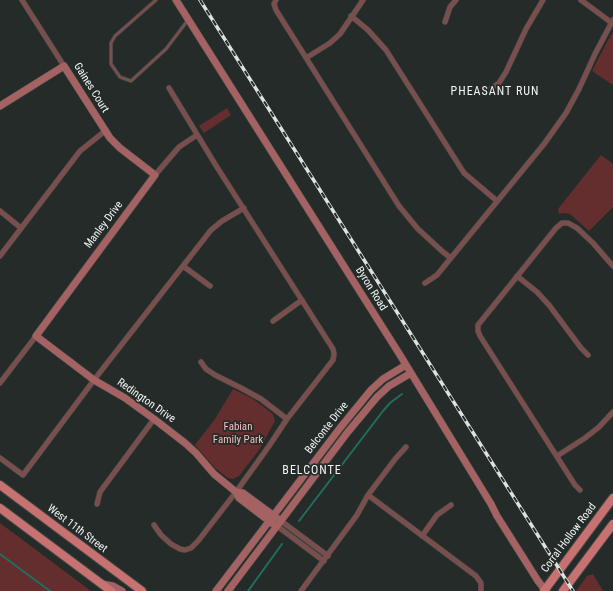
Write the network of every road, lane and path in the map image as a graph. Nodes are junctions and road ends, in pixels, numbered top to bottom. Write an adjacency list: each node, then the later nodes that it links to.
1 (22, 0): 14 (street, Gaines Court)
2 (156, 0): 10 (lane)
3 (176, 0): 10 (main road, Byron Road)
4 (276, 0): 13 (street)
5 (363, 0): 9 (street)
6 (456, 0): 11 (street)
7 (543, 0): 16 (street)
8 (581, 0): 12 (street)
9 (351, 16): 13 (street); 21 (street)
10 (188, 19): 37 (main road, Byron Road)
11 (445, 22)
12 (613, 22): 21 (street)
13 (306, 58): 26 (street)
14 (64, 66): 17 (main road); 18 (main road, Gaines Court)
15 (169, 88): 19 (street)
16 (486, 92)
17 (0, 104)
18 (106, 131): 20 (main road, Gaines Court); 24 (street)
19 (197, 135): 20 (street, Manley Drive); 22 (street)
20 (155, 175): 34 (main road, Manley Drive)
21 (497, 201): 26 (street)
22 (244, 208): 27 (street); 32 (street)
23 (0, 211): 24 (street)
24 (21, 228): 25 (street)
25 (0, 256)
26 (451, 258): 30 (street)
27 (183, 266): 31 (street); 39 (street)
28 (613, 266): 29 (street)
29 (517, 276): 35 (street); 45 (street)
30 (425, 283)
31 (210, 286)
32 (302, 300): 33 (street); 43 (street)
33 (273, 320)
34 (36, 336): 39 (main road, Redington Drive); 40 (street)
35 (588, 355)
36 (200, 362): 43 (street)
37 (406, 365): 38 (main road, Byron Road); 55 (main road, Belconte Drive)
38 (411, 373): 56 (main road, Belconte Drive); 70 (main road, Byron Road)
39 (94, 380): 42 (main road, Redington Drive); 46 (street)
40 (0, 383)
41 (613, 412): 45 (street)
42 (154, 419): 49 (main road, Redington Drive); 52 (street)
43 (287, 419): 49 (street)
44 (406, 447): 50 (street)
45 (557, 456): 48 (street)
46 (0, 458)
47 (0, 485): 65 (main road, West 11th Street)
48 (580, 490)
49 (236, 492): 55 (main road, Redington Drive); 58 (street)
50 (368, 495): 59 (street); 60 (street)
51 (613, 498): 70 (main road, Corral Hollow Road)
52 (96, 504)
53 (451, 506): 59 (street)
54 (0, 508): 62 (main road)
55 (271, 519): 56 (main road, Redington Drive); 66 (main road, Belconte Drive)
56 (279, 524): 60 (street, Redington Drive); 61 (street, Redington Drive); 67 (main road, Belconte Drive)
57 (613, 524): 71 (main road)
58 (154, 525)
59 (422, 536): 69 (street)
60 (328, 556): 61 (street)
61 (324, 561): 68 (street)
62 (102, 584): 63 (main road); 64 (main road)
63 (111, 591)
64 (122, 591)
65 (142, 591)
66 (216, 591)
67 (228, 591)
68 (301, 591)
69 (481, 591)
70 (545, 591)
71 (563, 591)

